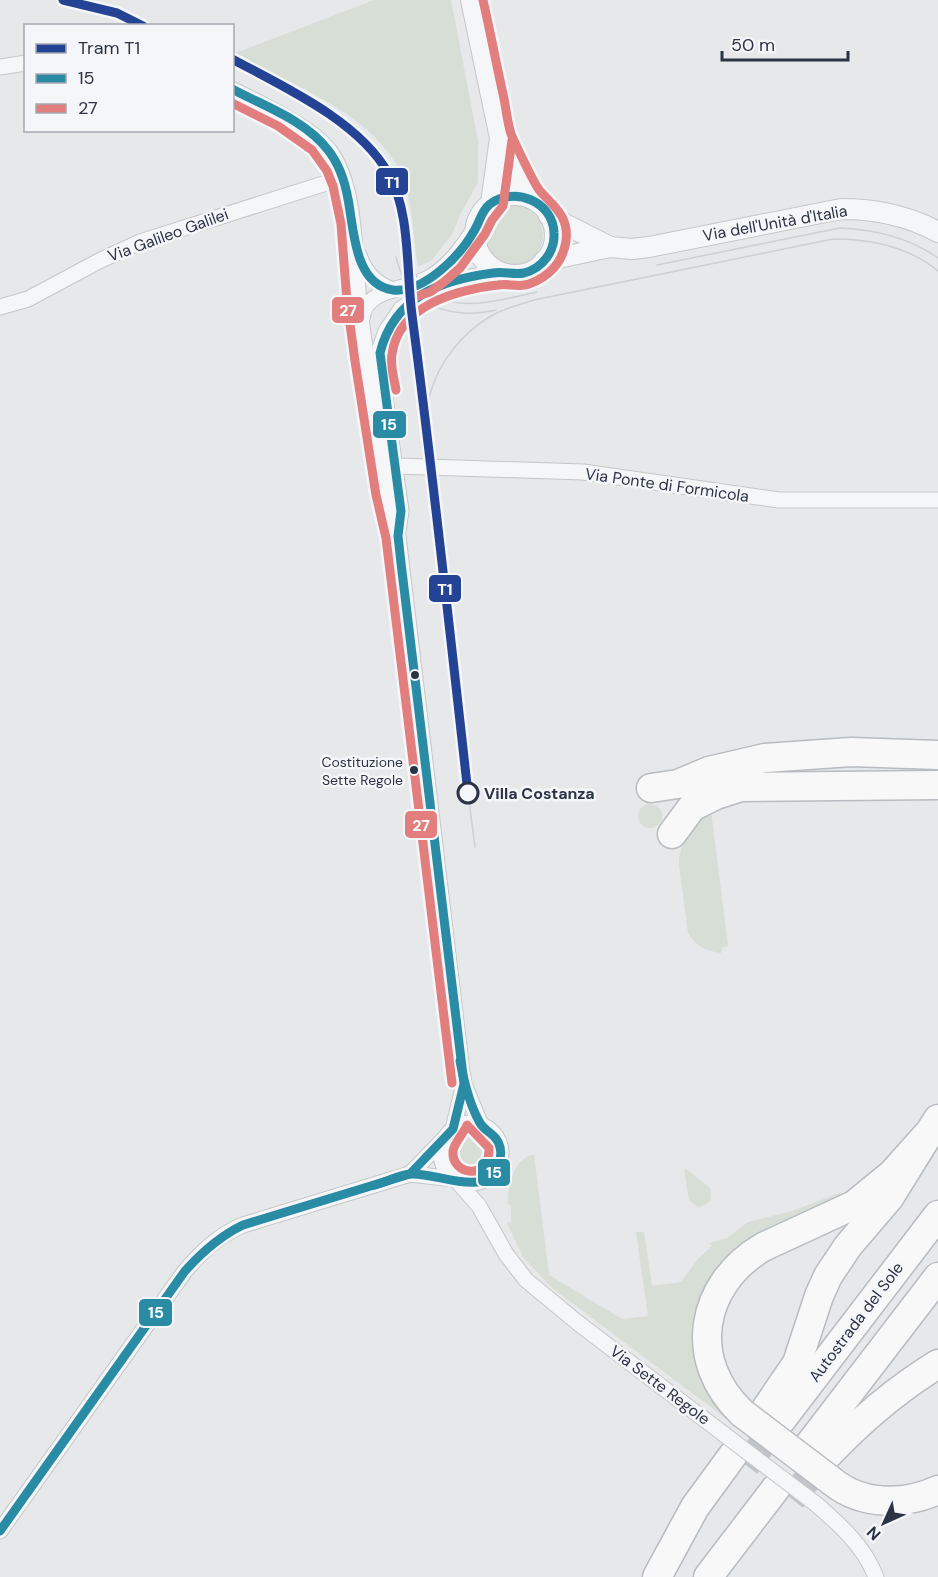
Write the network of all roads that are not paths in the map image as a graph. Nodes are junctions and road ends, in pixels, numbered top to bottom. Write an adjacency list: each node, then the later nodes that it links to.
1 (471, 0): 5 (street)
2 (24, 63): 3 (street)
3 (0, 67)
4 (234, 89): 6 (street)
5 (500, 138): 7 (street); 8 (street)
6 (342, 178): 13 (street); 17 (street, Via Galileo Galilei)
7 (530, 198): 8 (street); 9 (street)
8 (491, 203): 10 (street)
9 (549, 216): 12 (street, Via dell'Unità d'Italia); 14 (street)
10 (476, 228): 15 (street); 16 (street)
11 (938, 232): 12 (street, Via dell'Unità d'Italia)
12 (610, 247): 14 (street, Via dell'Unità d'Italia)
13 (356, 248): 16 (street); 18 (street)
14 (544, 261): 15 (street)
15 (502, 272): 19 (street)
16 (393, 290): 18 (street)
17 (0, 307)
18 (362, 322): 21 (street)
19 (396, 466): 20 (street, Via Ponte di Formicola); 21 (street)
20 (938, 500)
21 (398, 536): 28 (street)
22 (851, 752): 23 (highway); 24 (highway); 26 (highway)
23 (938, 755)
24 (938, 762)
25 (938, 785): 27 (highway)
26 (651, 788)
27 (672, 834)
28 (464, 1084): 29 (street); 31 (street, Via Sette Regole)
29 (481, 1125): 31 (street); 33 (street)
30 (932, 1128): 37 (highway); 37 (highway)
31 (449, 1134): 32 (street); 33 (street, Via Sette Regole)
32 (410, 1174): 33 (street); 41 (street)
33 (456, 1180): 37 (street, Via Sette Regole)
34 (938, 1215): 37 (highway, Autostrada del Sole)
35 (938, 1277): 38 (highway)
36 (938, 1364): 38 (highway)
37 (747, 1435): 38 (highway, bridge); 40 (street, Via Sette Regole, bridge); 42 (highway, Autostrada del Sole)
38 (820, 1464): 39 (highway)
39 (938, 1490)
40 (795, 1497): 43 (highway); 44 (highway); 45 (street, Via Sette Regole)
41 (0, 1531)
42 (659, 1577)
43 (708, 1577)
44 (730, 1577)
45 (876, 1577)

